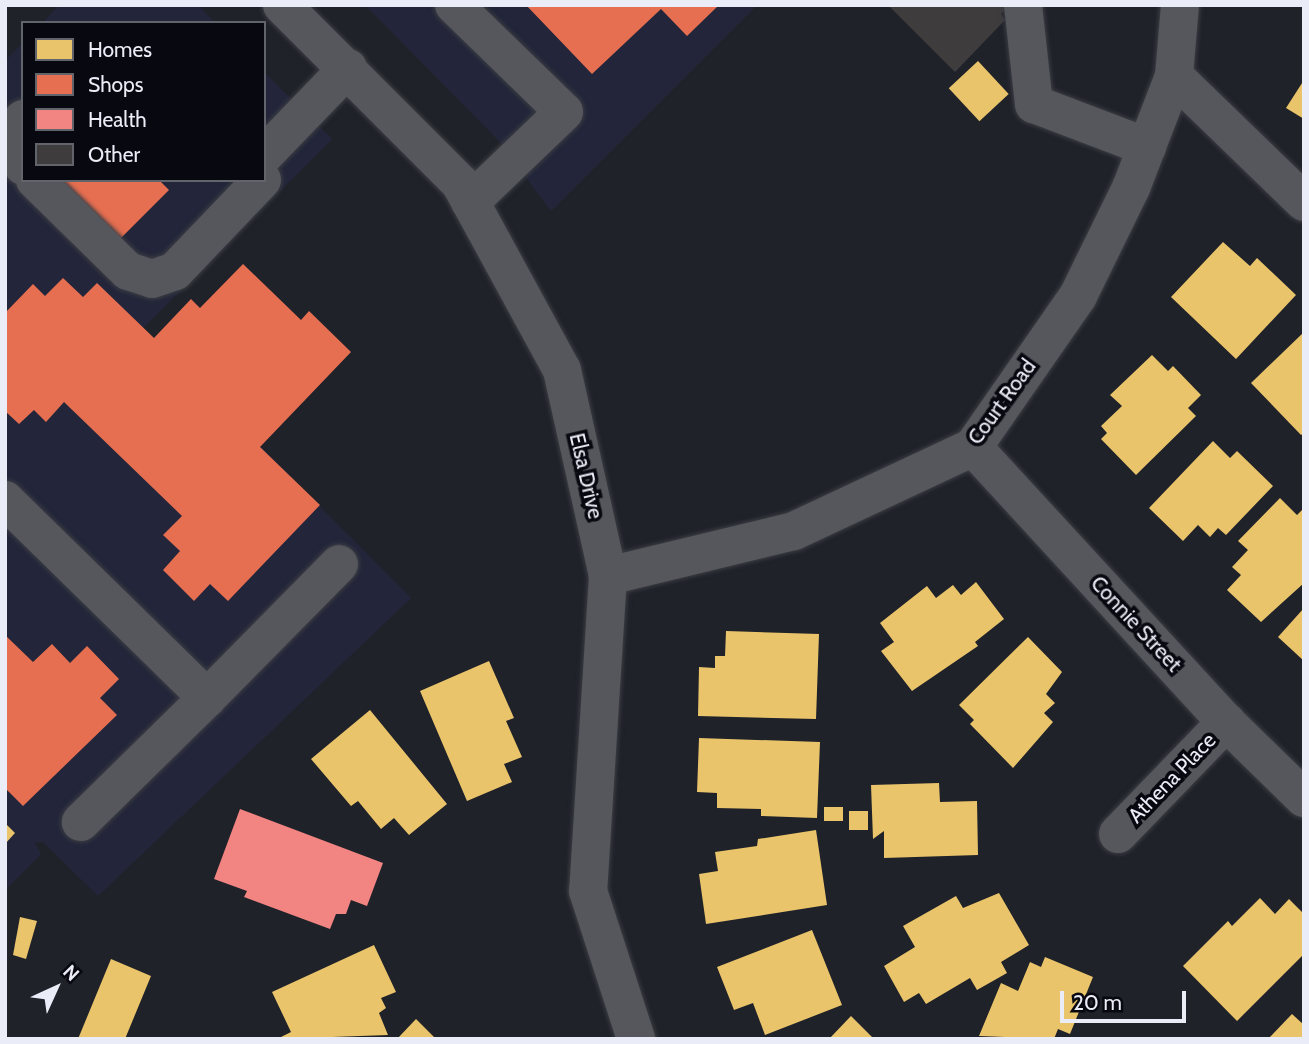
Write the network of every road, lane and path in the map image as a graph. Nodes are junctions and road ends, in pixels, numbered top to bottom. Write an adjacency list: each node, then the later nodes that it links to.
1 (454, 5): 13 (street)
2 (1023, 5): 8 (street)
3 (1180, 5): 6 (street, Court Road)
4 (293, 9): 5 (street, Elsa Drive)
5 (348, 68): 9 (street); 13 (street, Elsa Drive)
6 (1174, 76): 8 (street, Court Road); 14 (street)
7 (21, 121): 10 (street)
8 (1147, 147): 15 (street, Court Road)
9 (266, 153)
10 (21, 162)
11 (37, 182): 12 (street)
12 (260, 182)
13 (470, 202): 18 (street, Elsa Drive)
14 (1304, 202)
15 (973, 447): 18 (street, Court Road); 20 (street, Connie Street)
16 (5, 500): 19 (street)
17 (339, 564): 19 (street)
18 (608, 576): 24 (street, Elsa Drive)
19 (207, 698): 22 (street)
20 (1226, 722): 21 (street, Connie Street); 23 (street, Athena Place)
21 (1304, 798)
22 (81, 822)
23 (1118, 834)
24 (636, 1039)

